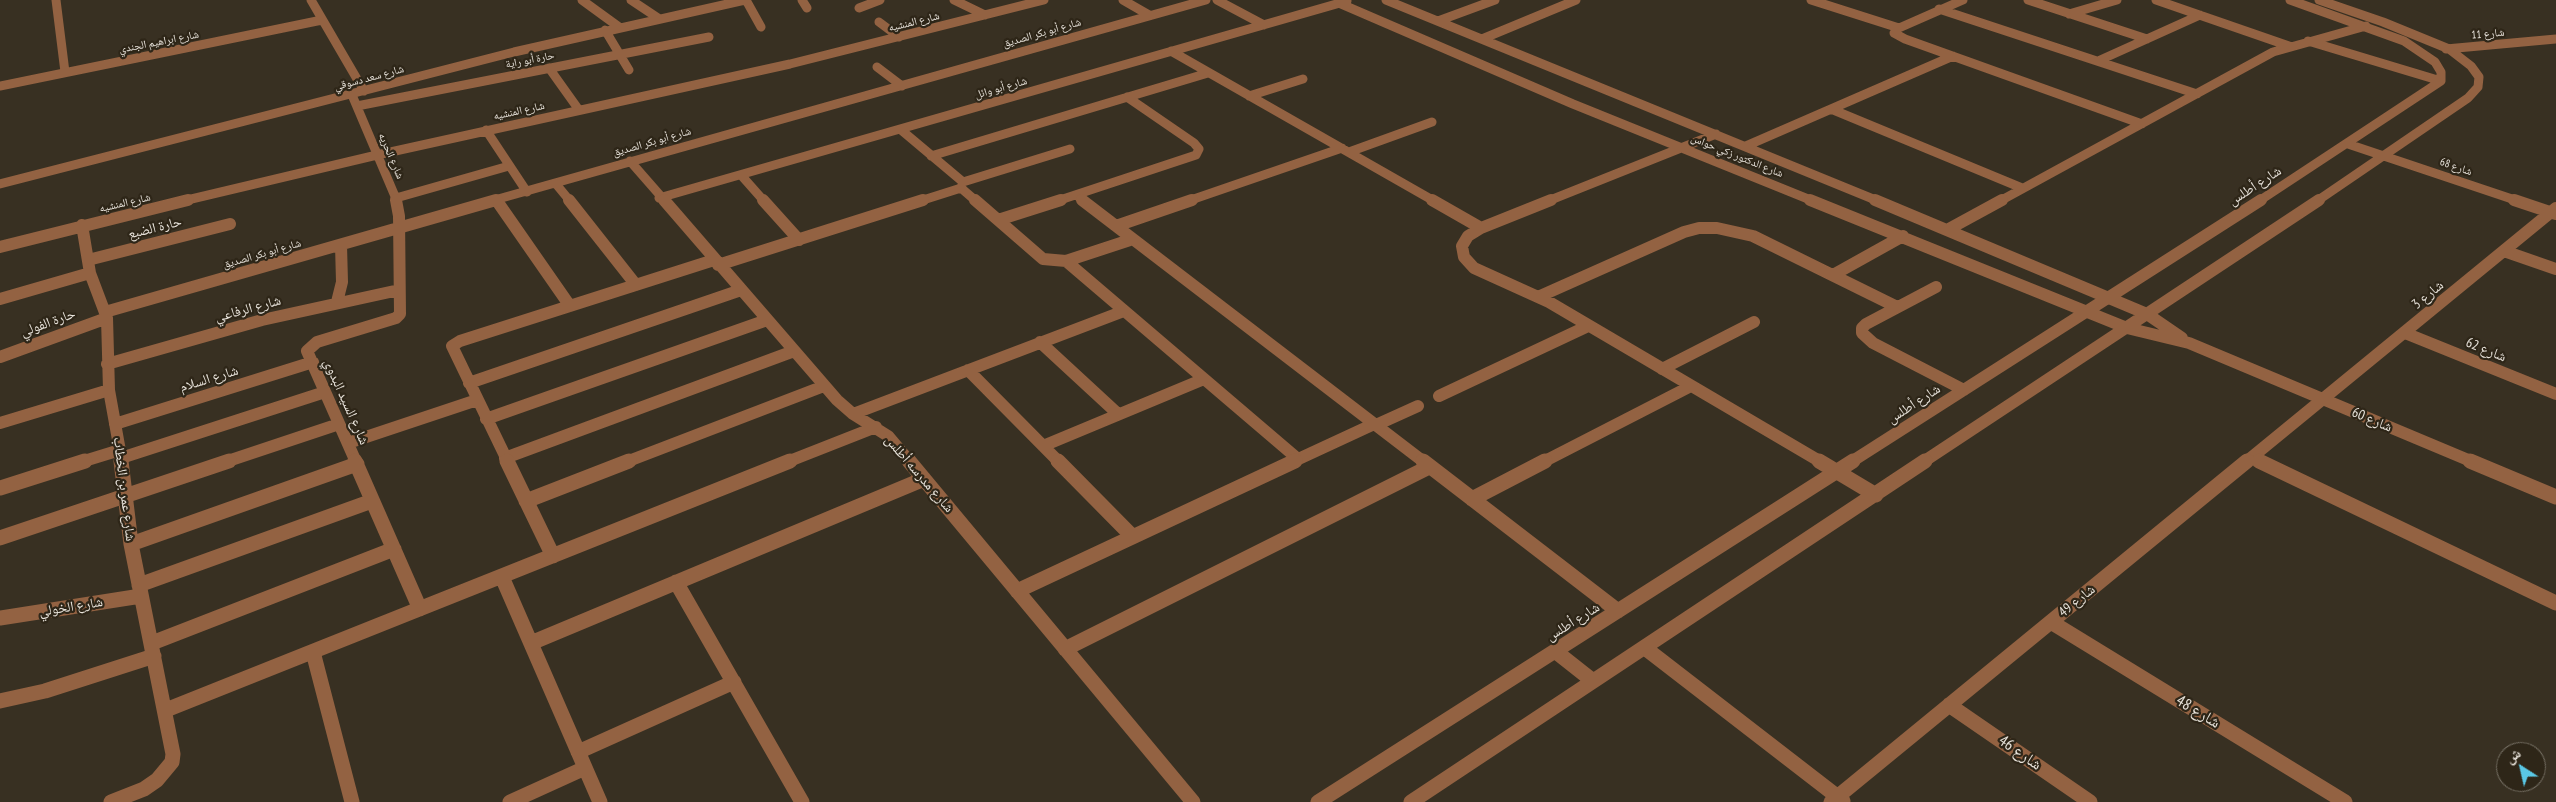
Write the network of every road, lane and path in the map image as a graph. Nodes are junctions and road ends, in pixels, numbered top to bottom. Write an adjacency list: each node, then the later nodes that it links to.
1 (56, 0): 59 (street)
2 (310, 0): 32 (street)
3 (582, 0): 37 (street)
4 (631, 0): 31 (street)
5 (745, 0): 31 (street, شارع سعد دسوقي); 38 (street)
6 (802, 0): 24 (street)
7 (880, 0): 25 (street)
8 (954, 0): 29 (street)
9 (1040, 0): 29 (street, شارع المنشيه)
10 (1123, 0): 27 (street)
11 (1206, 0): 27 (street, شارع أبو بكر الصديق)
12 (1217, 0): 35 (street)
13 (1386, 0): 33 (street, شارع الدكتور زكي حواس)
14 (1495, 0): 33 (street)
15 (1576, 0): 43 (street)
16 (1811, 0): 39 (street)
17 (1963, 0): 26 (street)
18 (2028, 0): 28 (street)
19 (2117, 0): 28 (street)
20 (2156, 0): 30 (street)
21 (2290, 0): 36 (street)
22 (2319, 0): 50 (street)
23 (1344, 1): 35 (street, شارع أبو وائل); 80 (street, شارع الدكتور زكي حواس)
24 (807, 8)
25 (858, 8)
26 (1939, 9): 39 (street); 55 (street)
27 (1149, 14): 64 (street, شارع أبو بكر الصديق)
28 (2069, 14): 44 (street)
29 (985, 15): 42 (street, شارع المنشيه)
30 (2200, 15): 44 (street); 49 (street)
31 (658, 18): 37 (street, شارع سعد دسوقي)
32 (322, 20): 59 (street, شارع ابراهيم الجندي); 65 (street)
33 (1438, 21): 43 (street, شارع الدكتور زكي حواس)
34 (879, 22): 42 (street)
35 (1264, 24): 51 (street, شارع أبو وائل)
36 (2366, 26): 47 (street); 52 (street)
37 (619, 27): 40 (street, شارع سعد دسوقي)
38 (761, 27)
39 (1899, 28): 54 (street)
40 (605, 30): 53 (street); 65 (street, شارع سعد دسوقي)
41 (709, 37): 53 (street, حارة أبو راية)
42 (899, 37): 72 (street, شارع المنشيه)
43 (1482, 39): 77 (street, شارع الدكتور زكي حواس)
44 (2147, 39): 55 (street)
45 (2556, 39): 46 (street, شارع 11)
46 (2541, 40): 48 (street); 50 (street, شارع 11)
47 (2308, 41): 49 (street); 62 (street)
48 (2556, 44)
49 (2289, 46): 67 (street)
50 (2449, 49): 52 (street, شارع 11); 85 (street)
51 (1170, 51): 60 (street); 75 (street, شارع أبو وائل)
52 (2422, 51): 62 (street)
53 (618, 54): 57 (street, حارة أبو راية); 58 (street)
54 (1953, 56): 71 (street); 74 (street)
55 (2098, 62): 67 (street)
56 (877, 67): 64 (street)
57 (549, 68): 70 (street, حارة أبو راية); 72 (street)
58 (629, 70)
59 (65, 72): 63 (street, شارع ابراهيم الجندي)
60 (1208, 73): 68 (street); 69 (street)
61 (1303, 79): 68 (street)
62 (2441, 81): 78 (street, شارع أطلس)
63 (0, 86)
64 (902, 86): 86 (street, شارع أبو بكر الصديق)
65 (364, 92): 66 (street, شارع سعد دسوقي)
66 (352, 94): 70 (street, شارع الحريه); 89 (street, شارع سعد دسوقي)
67 (2196, 94): 74 (street)
68 (1249, 96): 82 (street)
69 (1127, 97): 84 (street); 94 (street)
70 (357, 106): 83 (street, شارع الحريه)
71 (1831, 109): 79 (street); 92 (street)
72 (579, 110): 76 (street, شارع المنشيه)
73 (1432, 122): 82 (street)
74 (2142, 124): 92 (street)
75 (900, 129): 84 (street); 88 (street, شارع أبو وائل)
76 (486, 130): 83 (street, شارع المنشيه); 87 (street)
77 (1716, 134): 79 (street, شارع الدكتور زكي حواس); 80 (street)
78 (2348, 144): 85 (street, شارع 68); 122 (street, شارع أطلس)
79 (1746, 146): 105 (street, شارع الدكتور زكي حواس)
80 (1684, 148): 103 (street); 106 (street, شارع الدكتور زكي حواس)
81 (1070, 149): 91 (street)
82 (1345, 150): 102 (street); 103 (street)
83 (377, 155): 95 (street, شارع الحريه); 101 (street, شارع المنشيه)
84 (931, 156): 91 (street)
85 (2385, 156): 98 (street, شارع 68); 129 (street)
86 (630, 161): 90 (street, شارع أبو بكر الصديق); 96 (street, شارع مدرسه أطلس)
87 (509, 166): 93 (street); 95 (street)
88 (741, 175): 96 (street, شارع أبو وائل); 108 (street)
89 (0, 184)
90 (556, 184): 93 (street, شارع أبو بكر الصديق); 117 (street)
91 (962, 185): 99 (street); 108 (street)
92 (2022, 188): 105 (street)
93 (527, 192): 97 (street, شارع أبو بكر الصديق)
94 (1076, 195): 99 (street); 102 (street)
95 (396, 198): 104 (street, شارع الحريه)
96 (659, 198): 113 (street, شارع مدرسه أطلس)
97 (497, 201): 104 (street, شارع أبو بكر الصديق); 125 (street)
98 (2554, 211): 111 (street, شارع 3)
99 (998, 220): 112 (street)
100 (230, 224): 114 (street, حارة الضبع)
101 (82, 225): 110 (street, شارع المنشيه); 114 (street, شارع عمر بن الخطاب)
102 (1116, 226): 107 (street)
103 (1482, 228): 121 (street)
104 (398, 230): 109 (street, شارع أبو بكر الصديق); 119 (street, شارع السيد البدوي)
105 (1947, 230): 122 (street, شارع الدكتور زكي حواس)
106 (1903, 236): 116 (street); 128 (street, شارع الدكتور زكي حواس)
107 (1133, 239): 112 (street); 162 (street)
108 (799, 240): 113 (street)
109 (341, 245): 124 (street); 130 (street, شارع أبو بكر الصديق)
110 (0, 246)
111 (2504, 251): 115 (street); 135 (street, شارع 3)
112 (1066, 261): 127 (street)
113 (716, 262): 117 (street); 120 (street, شارع مدرسه أطلس)
114 (89, 267): 123 (street, حارة الضبع); 130 (street, شارع عمر بن الخطاب)
115 (2556, 269)
116 (1834, 275): 121 (street); 126 (street)
117 (636, 284): 125 (street)
118 (1936, 287): 126 (street)
119 (399, 290): 124 (street, شارع الرفاعي); 140 (street, شارع السيد البدوي)
120 (741, 290): 131 (street, شارع مدرسه أطلس); 145 (street)
121 (1538, 297): 133 (street)
122 (2109, 298): 128 (street, شارع أطلس); 129 (street, شارع الدكتور زكي حواس)
123 (0, 299)
124 (337, 302): 141 (street, شارع الرفاعي)
125 (570, 306): 145 (street)
126 (1897, 307): 149 (street)
127 (1124, 311): 136 (street); 144 (street)
128 (2086, 312): 134 (street, شارع الدكتور زكي حواس); 149 (street, شارع أطلس)
129 (2147, 314): 134 (street); 137 (street, شارع 60)
130 (106, 315): 139 (street, حارة الفولي); 141 (street, شارع عمر بن الخطاب)
131 (766, 320): 138 (street, شارع مدرسه أطلس); 158 (street)
132 (1754, 322): 143 (street)
133 (1588, 326): 143 (street); 152 (street)
134 (2126, 328): 137 (street, شارع 60); 175 (street)
135 (2405, 333): 151 (street, شارع 62); 153 (street, شارع 3)
136 (1040, 342): 142 (street); 157 (street)
137 (2189, 343): 153 (street, شارع 60)
138 (794, 351): 146 (street, شارع مدرسه أطلس); 167 (street)
139 (0, 357)
140 (313, 362): 150 (street, شارع السيد البدوي); 160 (street, شارع السلام)
141 (107, 364): 148 (street, شارع عمر بن الخطاب)
142 (968, 370): 156 (street); 165 (street)
143 (1662, 370): 147 (street)
144 (1204, 379): 157 (street); 169 (street)
145 (469, 383): 154 (street)
146 (824, 386): 156 (street, شارع مدرسه أطلس); 179 (street)
147 (1691, 386): 172 (street); 178 (street)
148 (109, 390): 159 (street); 160 (street, شارع عمر بن الخطاب)
149 (1964, 390): 172 (street, شارع أطلس)
150 (325, 392): 161 (street, شارع السيد البدوي); 166 (street)
151 (2556, 394)
152 (1439, 396)
153 (2321, 399): 168 (street, شارع 49); 176 (street, شارع 60)
154 (477, 400): 158 (street); 164 (street)
155 (1418, 406): 162 (street)
156 (853, 414): 163 (street, شارع مدرسه أطلس)
157 (1118, 414): 165 (street)
158 (486, 419): 167 (street)
159 (0, 423)
160 (115, 424): 166 (street, شارع عمر بن الخطاب)
161 (339, 424): 164 (street, شارع السيد البدوي); 177 (street)
162 (1375, 425): 169 (street); 171 (street)
163 (876, 427): 173 (street, شارع مدرسه أطلس); 185 (street)
164 (348, 443): 170 (street, شارع السيد البدوي)
165 (1043, 446): 181 (street)
166 (120, 454): 174 (street); 177 (street, شارع عمر بن الخطاب)
167 (505, 458): 179 (street)
168 (2254, 458): 190 (street); 194 (street, شارع 49)
169 (1298, 460): 181 (street)
170 (357, 464): 180 (street, شارع السيد البدوي); 183 (street)
171 (1429, 467): 178 (street); 198 (street)
172 (1837, 472): 175 (street); 192 (street, شارع أطلس)
173 (924, 479): 187 (street); 189 (street, شارع مدرسه أطلس)
174 (0, 488)
175 (1876, 494): 196 (street)
176 (2556, 497)
177 (125, 498): 182 (street); 183 (street, شارع عمر بن الخطاب)
178 (1472, 499): 192 (street)
179 (526, 500): 185 (street)
180 (372, 502): 184 (street, شارع السيد البدوي); 188 (street, شارع الخولي)
181 (1132, 537): 189 (street)
182 (0, 538)
183 (131, 544): 188 (street, شارع عمر بن الخطاب)
184 (394, 550): 191 (street, شارع السيد البدوي); 197 (street)
185 (552, 556): 186 (street)
186 (502, 576): 191 (street); 195 (street)
187 (676, 582): 195 (street); 202 (street)
188 (140, 591): 193 (street, شارع الخولي); 197 (street, شارع عمر بن الخطاب)
189 (1017, 591): 198 (street, شارع مدرسه أطلس)
190 (2556, 603)
191 (420, 609): 200 (street)
192 (1618, 611): 199 (street, شارع أطلس)
193 (0, 618)
194 (2051, 622): 204 (street, شارع 49); 217 (street, شارع 48)
195 (531, 643): 206 (street)
196 (1645, 648): 201 (street); 207 (street)
197 (153, 649): 203 (street); 205 (street, شارع عمر بن الخطاب)
198 (1065, 649): 213 (street, شارع مدرسه أطلس)
199 (1555, 651): 201 (street); 214 (street, شارع أطلس)
200 (313, 652): 205 (street); 209 (street)
201 (1593, 681): 215 (street)
202 (734, 682): 206 (street); 212 (street)
203 (0, 701)
204 (1950, 705): 207 (street, شارع 49); 216 (street, شارع 46)
205 (166, 710): 208 (street, شارع عمر بن الخطاب)
206 (582, 760): 210 (street); 211 (street)
207 (1838, 800)
208 (111, 802)
209 (352, 802)
210 (510, 802)
211 (600, 802)
212 (802, 802)
213 (1193, 802)
214 (1318, 802)
215 (1411, 802)
216 (2090, 802)
217 (2345, 802)

